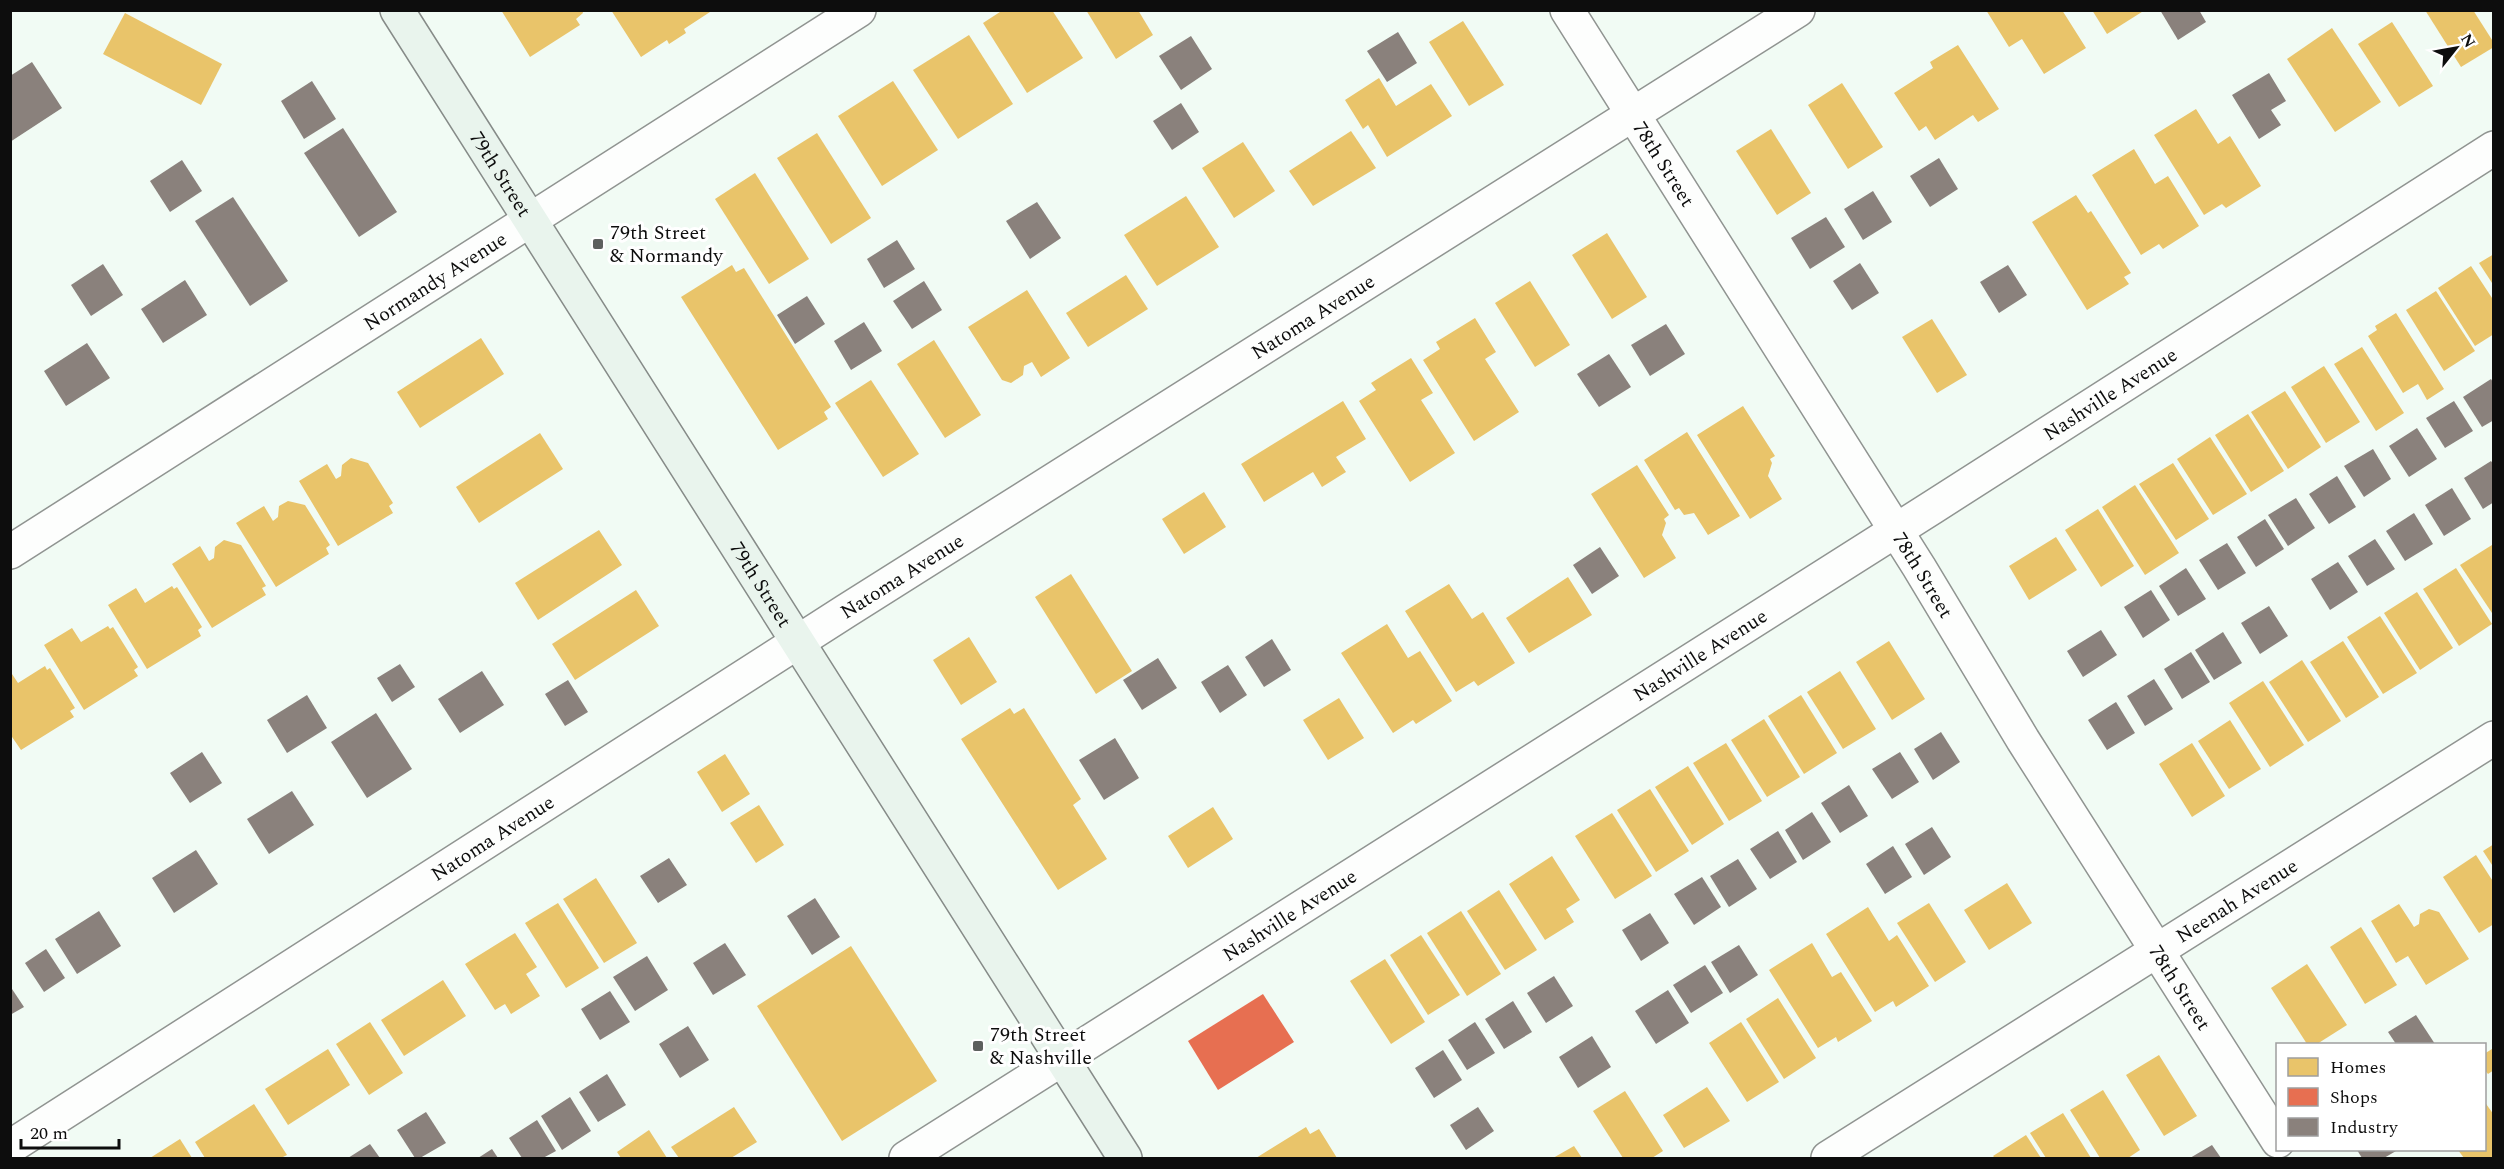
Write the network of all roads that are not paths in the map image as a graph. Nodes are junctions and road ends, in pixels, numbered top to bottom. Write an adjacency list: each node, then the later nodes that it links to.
1 (397, 10): 7 (main road, 79th Street)
2 (859, 10): 7 (street, Normandy Avenue)
3 (1567, 10): 5 (street, 78th Street)
4 (1798, 10): 5 (street, Natoma Avenue)
5 (1632, 115): 8 (street, 78th Street); 10 (street, Natoma Avenue)
6 (2493, 148): 8 (street, Nashville Avenue)
7 (529, 219): 9 (street, Normandy Avenue); 10 (main road, 79th Street)
8 (1895, 531): 12 (street, 78th Street); 13 (street, Nashville Avenue)
9 (10, 552)
10 (798, 642): 13 (main road, 79th Street); 15 (street, Natoma Avenue)
11 (2493, 738): 12 (street, Neenah Avenue)
12 (2157, 952): 14 (street, 78th Street); 18 (street, Neenah Avenue)
13 (1062, 1059): 16 (street, Nashville Avenue); 17 (main road, 79th Street)
14 (2276, 1139)
15 (10, 1147)
16 (906, 1158)
17 (1125, 1158)
18 (1828, 1158)

